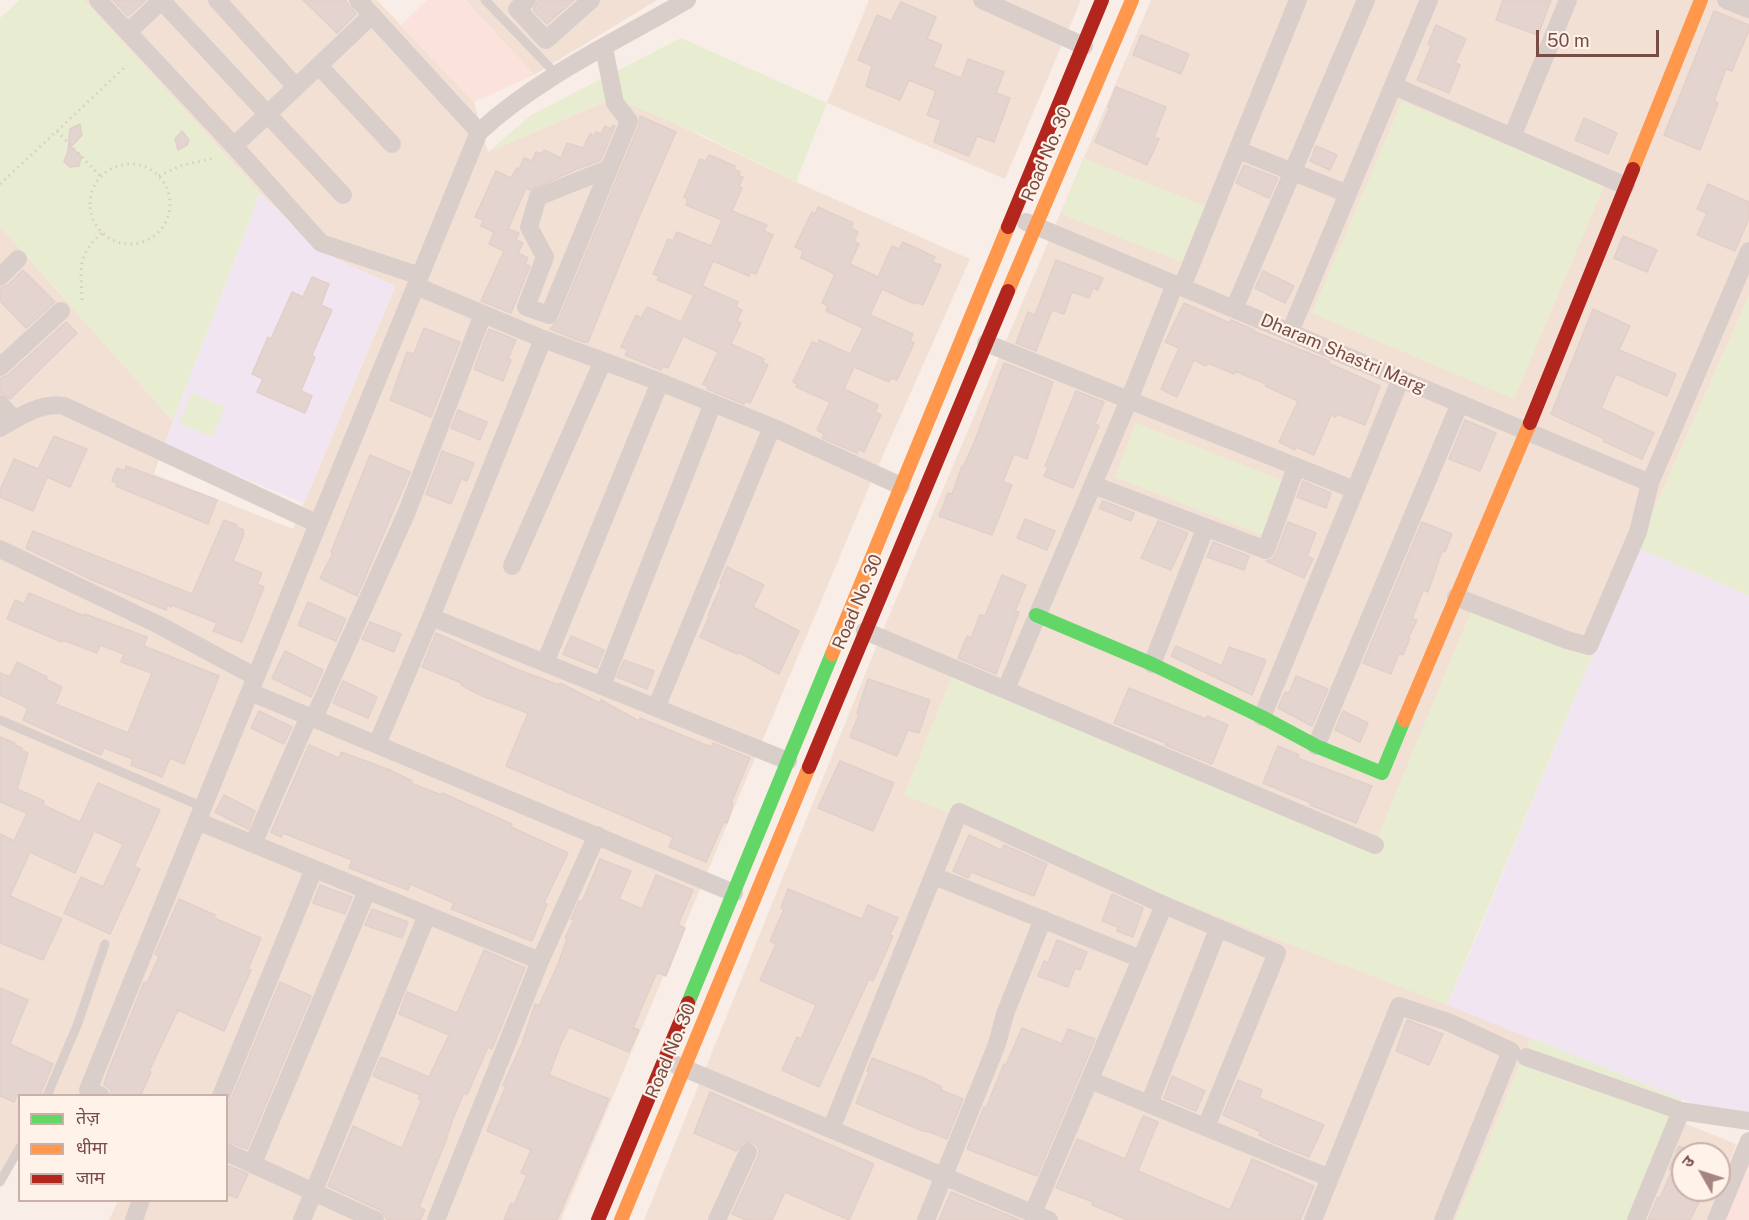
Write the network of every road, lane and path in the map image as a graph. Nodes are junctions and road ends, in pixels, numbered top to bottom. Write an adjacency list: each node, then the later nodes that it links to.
1 (98, 0): 21 (street)
2 (161, 0): 21 (street); 29 (street)
3 (217, 0): 28 (street)
4 (358, 0): 20 (street)
5 (485, 0): 26 (lane)
6 (527, 0): 7 (street)
7 (591, 0)
8 (687, 0): 23 (street)
9 (982, 0): 18 (street)
10 (1102, 0): 22 (street, Road No. 30)
11 (1132, 0): 46 (street, Road No. 30)
12 (1298, 0): 35 (street)
13 (1366, 0): 38 (street)
14 (1429, 0): 27 (street)
15 (1568, 0): 32 (street)
16 (1701, 0): 42 (street)
17 (1726, 0): 19 (street)
18 (1008, 5): 22 (street)
19 (1749, 9)
20 (372, 15): 25 (street); 31 (street)
21 (128, 32): 34 (street)
22 (1084, 46): 45 (street, Road No. 30)
23 (603, 48): 26 (street); 37 (street)
24 (127, 64): 30 (path)
25 (319, 66): 28 (street); 33 (street)
26 (556, 74): 31 (street)
27 (1394, 86): 32 (street); 43 (street)
28 (296, 87): 29 (street)
29 (268, 114): 34 (street); 44 (street)
30 (57, 130): 40 (path); 41 (path)
31 (479, 132): 51 (street)
32 (1512, 137): 42 (street)
33 (392, 144)
34 (234, 146): 51 (street)
35 (1238, 150): 38 (street); 52 (street)
36 (214, 158): 39 (path)
37 (610, 168): 37 (street)
38 (1291, 171): 43 (street); 54 (street)
39 (159, 176): 40 (path); 47 (path)
40 (101, 177): 47 (path)
41 (0, 184)
42 (1626, 186): 70 (street)
43 (1348, 194): 57 (street)
44 (343, 195)
45 (1013, 216): 46 (street, Dharam Shastri Marg); 74 (street, Road No. 30)
46 (1036, 226): 52 (street, Dharam Shastri Marg); 59 (street, Road No. 30)
47 (103, 232): 53 (path)
48 (1749, 251): 72 (street)
49 (18, 259): 50 (street)
50 (0, 277)
51 (418, 281): 56 (street); 76 (street)
52 (1179, 285): 54 (street, Dharam Shastri Marg); 64 (street)
53 (82, 300)
54 (1234, 309): 57 (street, Dharam Shastri Marg)
55 (61, 311): 61 (street)
56 (483, 314): 58 (street); 90 (street)
57 (1290, 332): 62 (street, Dharam Shastri Marg)
58 (543, 339): 60 (street); 82 (street)
59 (986, 343): 64 (street); 83 (street, Road No. 30)
60 (603, 361): 63 (street); 79 (street)
61 (0, 367)
62 (1401, 378): 66 (street, Dharam Shastri Marg); 75 (street)
63 (660, 382): 65 (street); 84 (street)
64 (1129, 400): 71 (street); 73 (street)
65 (713, 403): 69 (street); 87 (street)
66 (1460, 403): 70 (street, Dharam Shastri Marg); 94 (street)
67 (0, 405): 68 (street)
68 (7, 424): 76 (street)
69 (772, 427): 74 (street); 89 (street)
70 (1527, 431): 72 (street, Dharam Shastri Marg); 80 (street)
71 (1296, 467): 75 (street); 77 (street)
72 (1650, 483): 80 (street)
73 (1093, 485): 77 (street); 81 (street)
74 (901, 486): 95 (street, Road No. 30)
75 (1355, 490): 91 (street)
76 (318, 524): 86 (street)
77 (1205, 529): 85 (street)
78 (0, 549): 86 (street)
79 (513, 566)
80 (1456, 597): 94 (street)
81 (1036, 615): 85 (street); 88 (street)
82 (431, 617): 84 (street); 93 (street)
83 (865, 631): 88 (street); 113 (street, Road No. 30)
84 (546, 663): 87 (street)
85 (1152, 664): 91 (street)
86 (253, 684): 90 (street); 96 (street)
87 (602, 686): 89 (street)
88 (1006, 689): 99 (street)
89 (656, 708): 95 (street)
90 (312, 717): 93 (street); 98 (street)
91 (1262, 717): 94 (street)
92 (0, 720): 96 (lane)
93 (377, 744): 97 (street)
94 (1316, 746)
95 (788, 761): 103 (street, Road No. 30)
96 (200, 814): 98 (street); 116 (street)
97 (597, 835): 103 (street); 110 (street)
98 (253, 844): 100 (street)
99 (1376, 845)
100 (314, 869): 102 (street); 117 (street)
101 (934, 876): 104 (street); 106 (street); 122 (street)
102 (367, 891): 105 (street); 127 (street)
103 (734, 893): 112 (street, Road No. 30)
104 (1164, 905): 107 (street); 109 (street)
105 (427, 915): 110 (street); 131 (street)
106 (1042, 919): 109 (street); 128 (street)
107 (1218, 929): 118 (street); 121 (street)
108 (105, 944): 115 (lane)
109 (1141, 959): 114 (street)
110 (540, 961): 137 (street)
111 (1518, 1054): 119 (street); 129 (street); 143 (street)
112 (665, 1060): 113 (street); 138 (street, Road No. 30)
113 (684, 1068): 122 (street); 139 (street, Road No. 30)
114 (1090, 1080): 118 (street); 133 (street)
115 (47, 1094)
116 (98, 1094)
117 (221, 1094)
118 (1149, 1104): 121 (street)
119 (1681, 1111): 120 (street); 144 (street)
120 (1749, 1121)
121 (1206, 1127): 129 (street)
122 (831, 1129): 128 (street)
123 (1749, 1141): 145 (street)
124 (18, 1151): 130 (lane)
125 (748, 1152): 140 (street)
126 (228, 1153): 127 (street)
127 (253, 1163): 131 (street)
128 (944, 1176): 133 (street); 141 (street)
129 (1330, 1178): 142 (street)
130 (0, 1182)
131 (315, 1191): 134 (street); 136 (street)
132 (140, 1202): 135 (street)
133 (1041, 1217)
134 (365, 1218)
135 (134, 1220)
136 (302, 1220)
137 (436, 1220)
138 (598, 1220)
139 (621, 1220)
140 (717, 1220)
141 (926, 1220)
142 (1313, 1220)
143 (1443, 1220)
144 (1636, 1220)
145 (1716, 1220)

